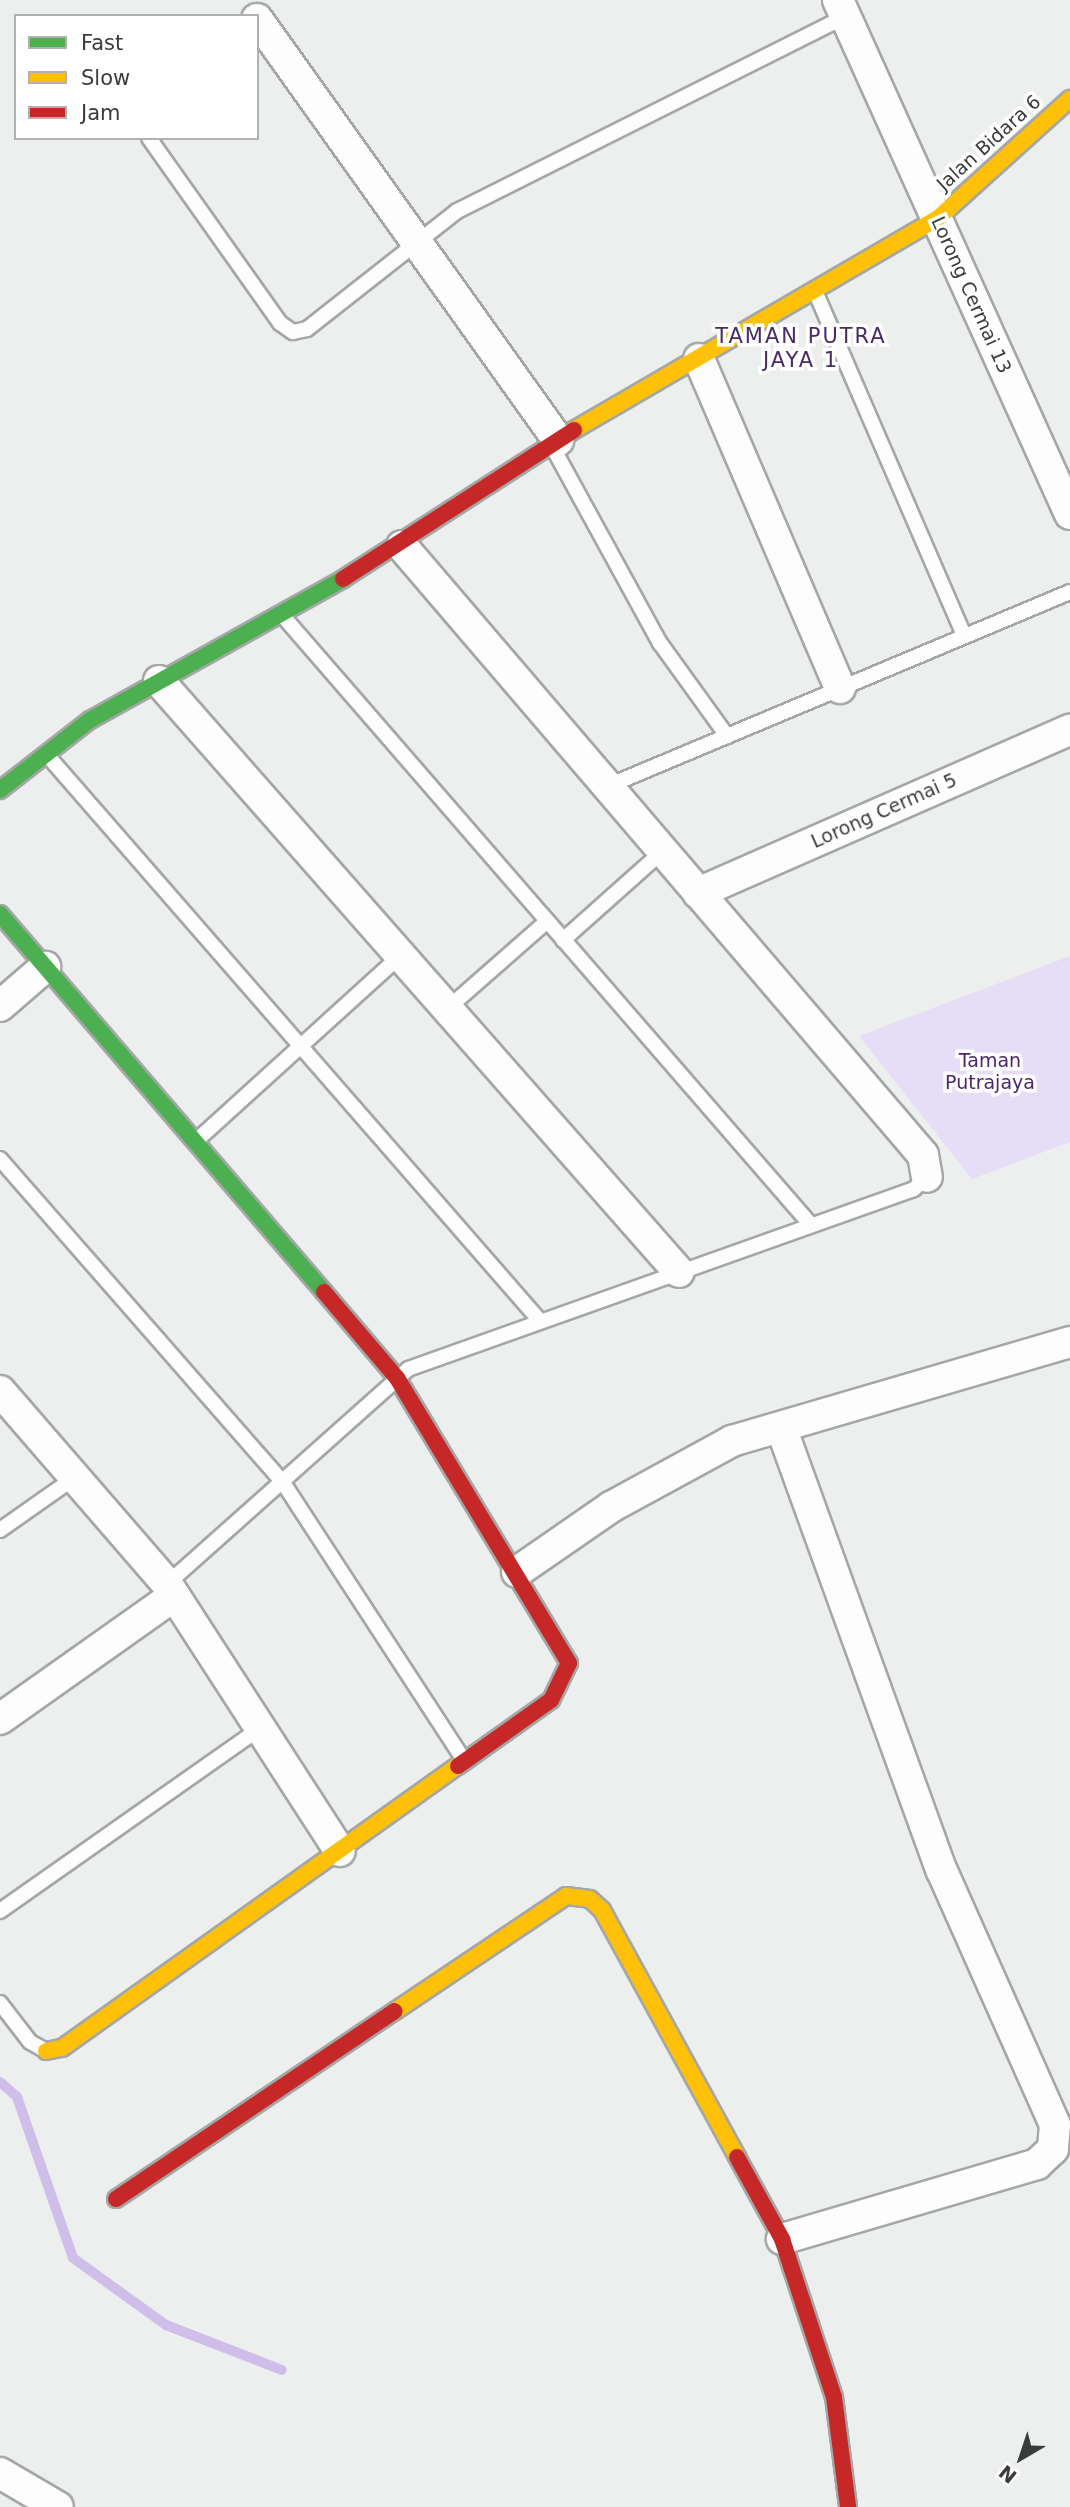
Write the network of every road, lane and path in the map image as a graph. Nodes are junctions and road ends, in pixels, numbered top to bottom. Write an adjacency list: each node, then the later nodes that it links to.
1 (842, 8): 5 (street, Lorong Cermai 13); 6 (lane)
2 (259, 22): 6 (street)
3 (1070, 99): 5 (street, Jalan Bidara 6)
4 (150, 140): 6 (lane)
5 (937, 219): 7 (street, Jalan Bidara 6); 10 (street, Lorong Cermai 13)
6 (420, 245): 9 (street)
7 (815, 291): 8 (street, Jalan Bidara 6); 14 (lane)
8 (699, 359): 9 (street, Jalan Bidara 6); 16 (street)
9 (555, 442): 11 (street, Jalan Bidara 6); 18 (lane)
10 (1070, 514)
11 (402, 546): 13 (street, Jalan Bidara 6); 20 (street)
12 (1070, 592): 14 (lane)
13 (281, 613): 15 (street, Jalan Bidara 6); 25 (lane)
14 (964, 636): 16 (lane)
15 (159, 681): 19 (street, Jalan Bidara 6); 27 (street)
16 (839, 688): 18 (lane)
17 (1070, 730): 23 (street, Lorong Cermai 5)
18 (727, 736): 20 (lane)
19 (45, 753): 21 (street, Jalan Bidara 6); 31 (lane)
20 (608, 786): 22 (street)
21 (0, 790)
22 (663, 851): 23 (street); 26 (lane)
23 (698, 893): 34 (street)
24 (0, 914): 28 (street)
25 (547, 921): 26 (lane); 30 (lane)
26 (563, 940): 35 (lane)
27 (400, 956): 30 (street); 31 (lane)
28 (45, 967): 29 (street); 32 (street)
29 (0, 1006)
30 (447, 1009): 36 (street)
31 (300, 1046): 32 (lane); 37 (lane)
32 (195, 1142): 39 (street)
33 (0, 1159): 43 (lane)
34 (927, 1177): 35 (lane)
35 (811, 1225): 36 (lane)
36 (679, 1272): 37 (lane)
37 (540, 1321): 39 (lane)
38 (1070, 1342): 41 (street)
39 (397, 1378): 43 (lane); 45 (street)
40 (0, 1391): 42 (street)
41 (782, 1430): 45 (street); 55 (street)
42 (74, 1478): 44 (lane); 46 (street)
43 (282, 1481): 46 (lane); 49 (lane)
44 (0, 1530)
45 (517, 1572): 49 (street)
46 (171, 1590): 47 (street); 48 (street)
47 (0, 1719)
48 (260, 1728): 50 (street); 51 (lane)
49 (465, 1762): 50 (street)
50 (340, 1851): 53 (street)
51 (0, 1911)
52 (0, 2003): 53 (lane)
53 (46, 2052)
54 (116, 2199): 55 (street)
55 (782, 2239): 58 (street)
56 (0, 2473): 57 (street)
57 (58, 2507)
58 (848, 2507)

